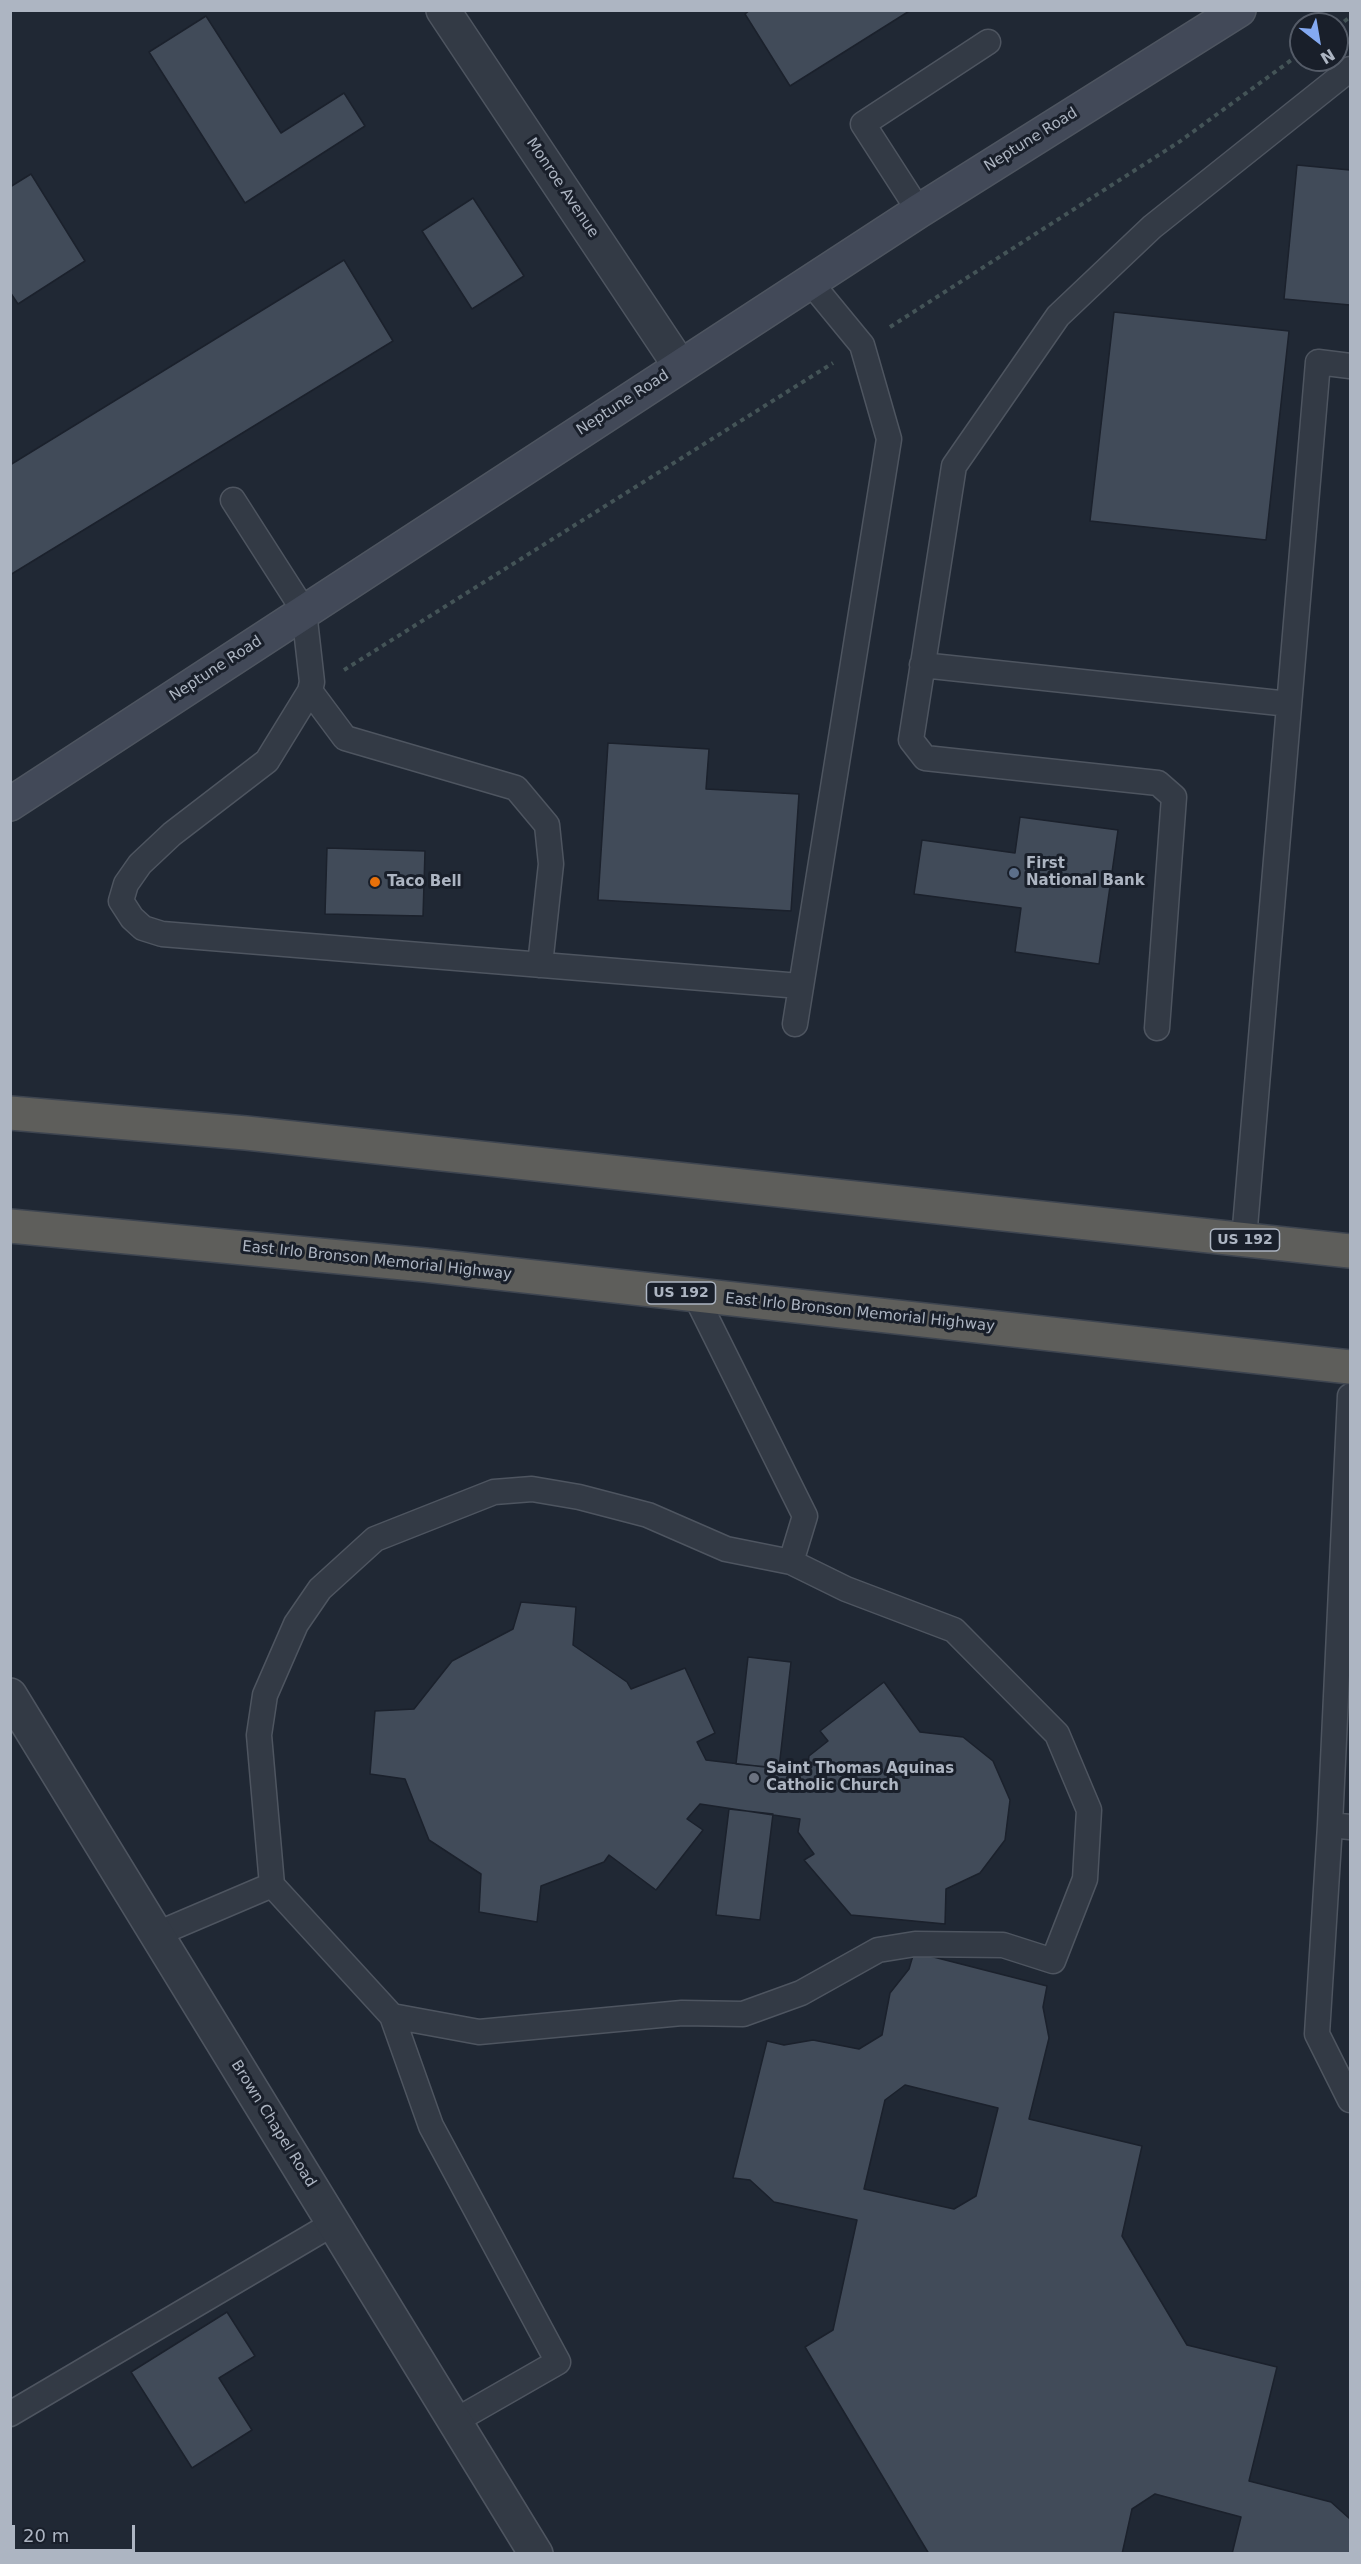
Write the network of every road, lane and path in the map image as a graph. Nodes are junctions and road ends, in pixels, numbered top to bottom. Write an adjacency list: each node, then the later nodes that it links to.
1 (443, 10): 10 (street, Monroe Avenue)
2 (1239, 10): 6 (main road, Neptune Road)
3 (988, 42): 6 (lane)
4 (1289, 62): 8 (path)
5 (1350, 69): 14 (lane)
6 (919, 211): 7 (main road, Neptune Road)
7 (811, 282): 10 (main road, Neptune Road); 20 (lane)
8 (880, 333)
9 (833, 363): 15 (path)
10 (680, 366): 13 (main road, Neptune Road)
11 (1350, 366): 17 (lane)
12 (233, 500): 13 (lane)
13 (304, 611): 16 (lane); 18 (main road, Neptune Road)
14 (922, 665): 17 (lane); 22 (lane)
15 (340, 672)
16 (310, 691): 19 (lane); 19 (lane)
17 (1289, 704): 25 (lane)
18 (10, 804)
19 (540, 965): 20 (lane)
20 (800, 986): 21 (lane)
21 (795, 1024)
22 (1157, 1028)
23 (10, 1113): 25 (highway, US 192)
24 (10, 1226): 27 (highway, East Irlo Bronson Memorial Highway / US 192)
25 (1244, 1239): 26 (highway, US 192)
26 (1350, 1251)
27 (695, 1295): 28 (highway, East Irlo Bronson Memorial Highway / US 192); 29 (lane)
28 (1348, 1373): 31 (lane)
29 (791, 1563): 33 (lane); 35 (lane)
30 (10, 1695): 34 (street, Brown Chapel Road)
31 (1343, 1699): 32 (lane)
32 (1340, 1826): 36 (lane)
33 (272, 1885): 34 (lane); 35 (lane)
34 (157, 1934): 37 (street, Brown Chapel Road)
35 (392, 2016): 39 (lane)
36 (1350, 2100)
37 (334, 2223): 38 (lane); 39 (street, Brown Chapel Road)
38 (10, 2414)
39 (455, 2421): 40 (street, Brown Chapel Road)
40 (536, 2553)

